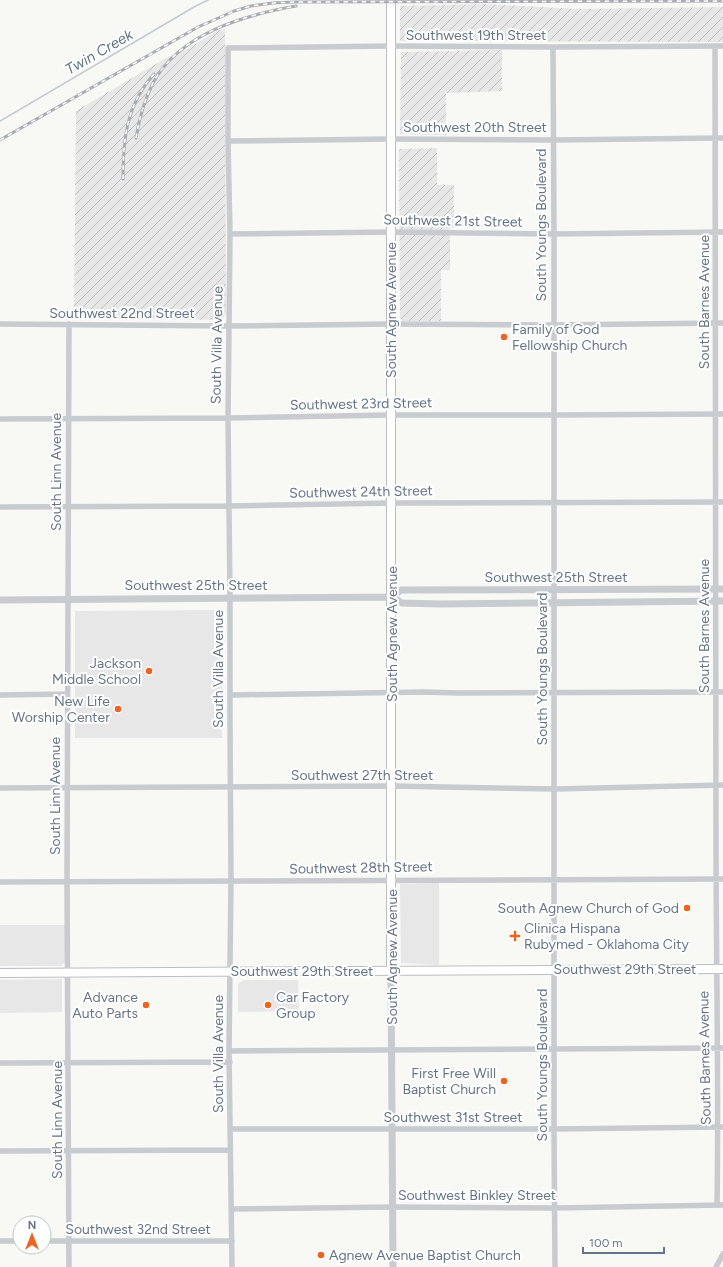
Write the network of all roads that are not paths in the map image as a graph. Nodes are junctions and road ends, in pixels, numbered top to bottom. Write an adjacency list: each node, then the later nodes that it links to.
1 (391, 0): 2 (main road, South Agnew Avenue)
2 (391, 46): 5 (street, Southwest 19th Street); 6 (street, Southwest 19th Street); 9 (main road, South Agnew Avenue)
3 (715, 46): 4 (street, Southwest 19th Street); 5 (street, Southwest 19th Street); 7 (street, South Barnes Avenue)
4 (723, 46)
5 (553, 47): 10 (street, South Youngs Boulevard)
6 (228, 48): 11 (street, South Villa Avenue)
7 (715, 138): 8 (street, Southwest 20th Street); 10 (street, Southwest 20th Street); 13 (street, South Barnes Avenue)
8 (723, 138)
9 (391, 139): 10 (street, Southwest 20th Street); 11 (street, Southwest 20th Street); 12 (main road, South Agnew Avenue)
10 (553, 140): 16 (street, South Youngs Boulevard)
11 (228, 141): 15 (street, South Villa Avenue)
12 (391, 232): 15 (street, Southwest 21st Street); 16 (street, Southwest 21st Street); 21 (main road, South Agnew Avenue)
13 (715, 232): 14 (street, Southwest 21st Street); 16 (street, Southwest 21st Street); 17 (street, South Barnes Avenue)
14 (723, 232)
15 (230, 234): 23 (street, South Villa Avenue)
16 (554, 234): 22 (street, South Youngs Boulevard)
17 (716, 323): 18 (street, Southwest 22nd Street); 22 (street, Southwest 22nd Street); 25 (street, South Barnes Avenue)
18 (723, 323)
19 (0, 324): 20 (street, Southwest 22nd Street)
20 (69, 324): 23 (street, Southwest 22nd Street); 28 (street, South Linn Avenue)
21 (391, 324): 22 (street, Southwest 22nd Street); 23 (street, Southwest 22nd Street); 24 (main road, South Agnew Avenue)
22 (554, 325): 27 (street, South Youngs Boulevard)
23 (230, 326): 29 (street, South Villa Avenue)
24 (391, 414): 27 (street, Southwest 23rd Street); 29 (street, Southwest 23rd Street); 33 (main road, South Agnew Avenue)
25 (716, 414): 26 (street, Southwest 23rd Street); 27 (street, Southwest 23rd Street); 31 (street, South Barnes Avenue)
26 (723, 414)
27 (554, 415): 34 (street, South Youngs Boulevard)
28 (68, 418): 29 (street, Southwest 23rd Street); 30 (street, Southwest 23rd Street); 36 (street, South Linn Avenue)
29 (228, 418): 37 (street, South Villa Avenue)
30 (0, 419)
31 (716, 502): 32 (street, Southwest 24th Street); 34 (street, Southwest 24th Street); 38 (street, South Barnes Avenue)
32 (723, 502)
33 (392, 503): 34 (street, Southwest 24th Street); 37 (street, Southwest 24th Street); 40 (main road, South Agnew Avenue)
34 (554, 503): 39 (street, South Youngs Boulevard)
35 (0, 506): 36 (street, Southwest 24th Street)
36 (68, 506): 37 (street, Southwest 24th Street); 42 (street, South Linn Avenue)
37 (229, 506): 41 (street, South Villa Avenue)
38 (719, 589): 39 (street, Southwest 25th Street); 44 (street, South Barnes Avenue)
39 (554, 590): 40 (street, Southwest 25th Street); 45 (street, South Youngs Boulevard)
40 (392, 597): 41 (street, Southwest 25th Street); 45 (street, Southwest 25th Street); 46 (main road, South Agnew Avenue)
41 (230, 598): 42 (street, Southwest 25th Street); 51 (street, South Villa Avenue)
42 (68, 599): 43 (street, Southwest 25th Street); 49 (street, South Linn Avenue)
43 (0, 600)
44 (719, 601): 45 (street, Southwest 25th Street); 48 (street, South Barnes Avenue)
45 (554, 602): 47 (street, South Youngs Boulevard)
46 (392, 692): 47 (street); 51 (street); 53 (main road, South Agnew Avenue)
47 (554, 692): 48 (street); 58 (street, South Youngs Boulevard)
48 (720, 692): 54 (street, South Barnes Avenue)
49 (67, 694): 50 (street); 55 (street, South Linn Avenue)
50 (0, 695)
51 (230, 695): 56 (street, South Villa Avenue)
52 (723, 785): 54 (street, Southwest 27th Street)
53 (392, 786): 56 (street, Southwest 27th Street); 58 (street, Southwest 27th Street); 59 (main road, South Agnew Avenue)
54 (716, 786): 58 (street, Southwest 27th Street); 61 (street, South Barnes Avenue)
55 (68, 787): 56 (street, Southwest 27th Street); 57 (street, Southwest 27th Street); 63 (street, South Linn Avenue)
56 (230, 787): 65 (street, South Villa Avenue)
57 (0, 788)
58 (554, 789): 60 (street, South Youngs Boulevard)
59 (392, 879): 60 (street, Southwest 28th Street); 65 (street, Southwest 28th Street); 68 (main road, South Agnew Avenue)
60 (554, 879): 61 (street, Southwest 28th Street); 67 (street, South Youngs Boulevard)
61 (716, 879): 62 (street, Southwest 28th Street); 66 (street, South Barnes Avenue)
62 (723, 879)
63 (67, 881): 64 (street, Southwest 28th Street); 65 (street, Southwest 28th Street); 71 (street, South Linn Avenue)
64 (0, 882)
65 (231, 882): 69 (street, South Villa Avenue)
66 (720, 969): 67 (main road, Southwest 29th Street); 72 (street, South Barnes Avenue)
67 (554, 970): 68 (main road, Southwest 29th Street); 74 (street, South Youngs Boulevard)
68 (391, 971): 69 (main road, Southwest 29th Street); 73 (street, South Agnew Avenue)
69 (230, 972): 71 (main road, Southwest 29th Street); 75 (street, South Villa Avenue)
70 (0, 973): 71 (main road, Southwest 29th Street)
71 (68, 973): 76 (street, South Linn Avenue)
72 (720, 1048): 74 (street); 79 (street, South Barnes Avenue)
73 (392, 1050): 74 (street); 75 (street); 81 (street, South Agnew Avenue)
74 (554, 1050): 82 (street, South Youngs Boulevard)
75 (229, 1051): 77 (street, South Villa Avenue)
76 (69, 1062): 77 (street); 78 (street); 85 (street, South Linn Avenue)
77 (230, 1062): 80 (street, South Villa Avenue)
78 (0, 1063)
79 (721, 1127): 82 (street, Southwest 31st Street); 86 (street, South Barnes Avenue)
80 (231, 1129): 81 (street, Southwest 31st Street); 83 (street, South Villa Avenue)
81 (392, 1129): 82 (street, Southwest 31st Street); 87 (street, South Agnew Avenue)
82 (554, 1129): 88 (street, South Youngs Boulevard)
83 (230, 1150): 85 (street); 89 (street, South Villa Avenue)
84 (0, 1151): 85 (street)
85 (69, 1151): 90 (street, South Linn Avenue)
86 (720, 1205): 88 (street, Southwest Binkley Street)
87 (393, 1207): 88 (street, Southwest Binkley Street); 89 (street, Southwest Binkley Street); 98 (street, South Agnew Avenue)
88 (555, 1208): 99 (street, South Youngs Boulevard)
89 (231, 1209): 94 (street, South Villa Avenue)
90 (69, 1240): 93 (street, Southwest 32nd Street); 94 (street, Southwest 32nd Street); 96 (street, South Linn Avenue)
91 (0, 1241): 92 (street)
92 (12, 1241)
93 (52, 1241)
94 (232, 1241): 97 (street, South Villa Avenue)
95 (723, 1254): 100 (street)
96 (69, 1267)
97 (232, 1267)
98 (393, 1267)
99 (556, 1267)
100 (716, 1267)

